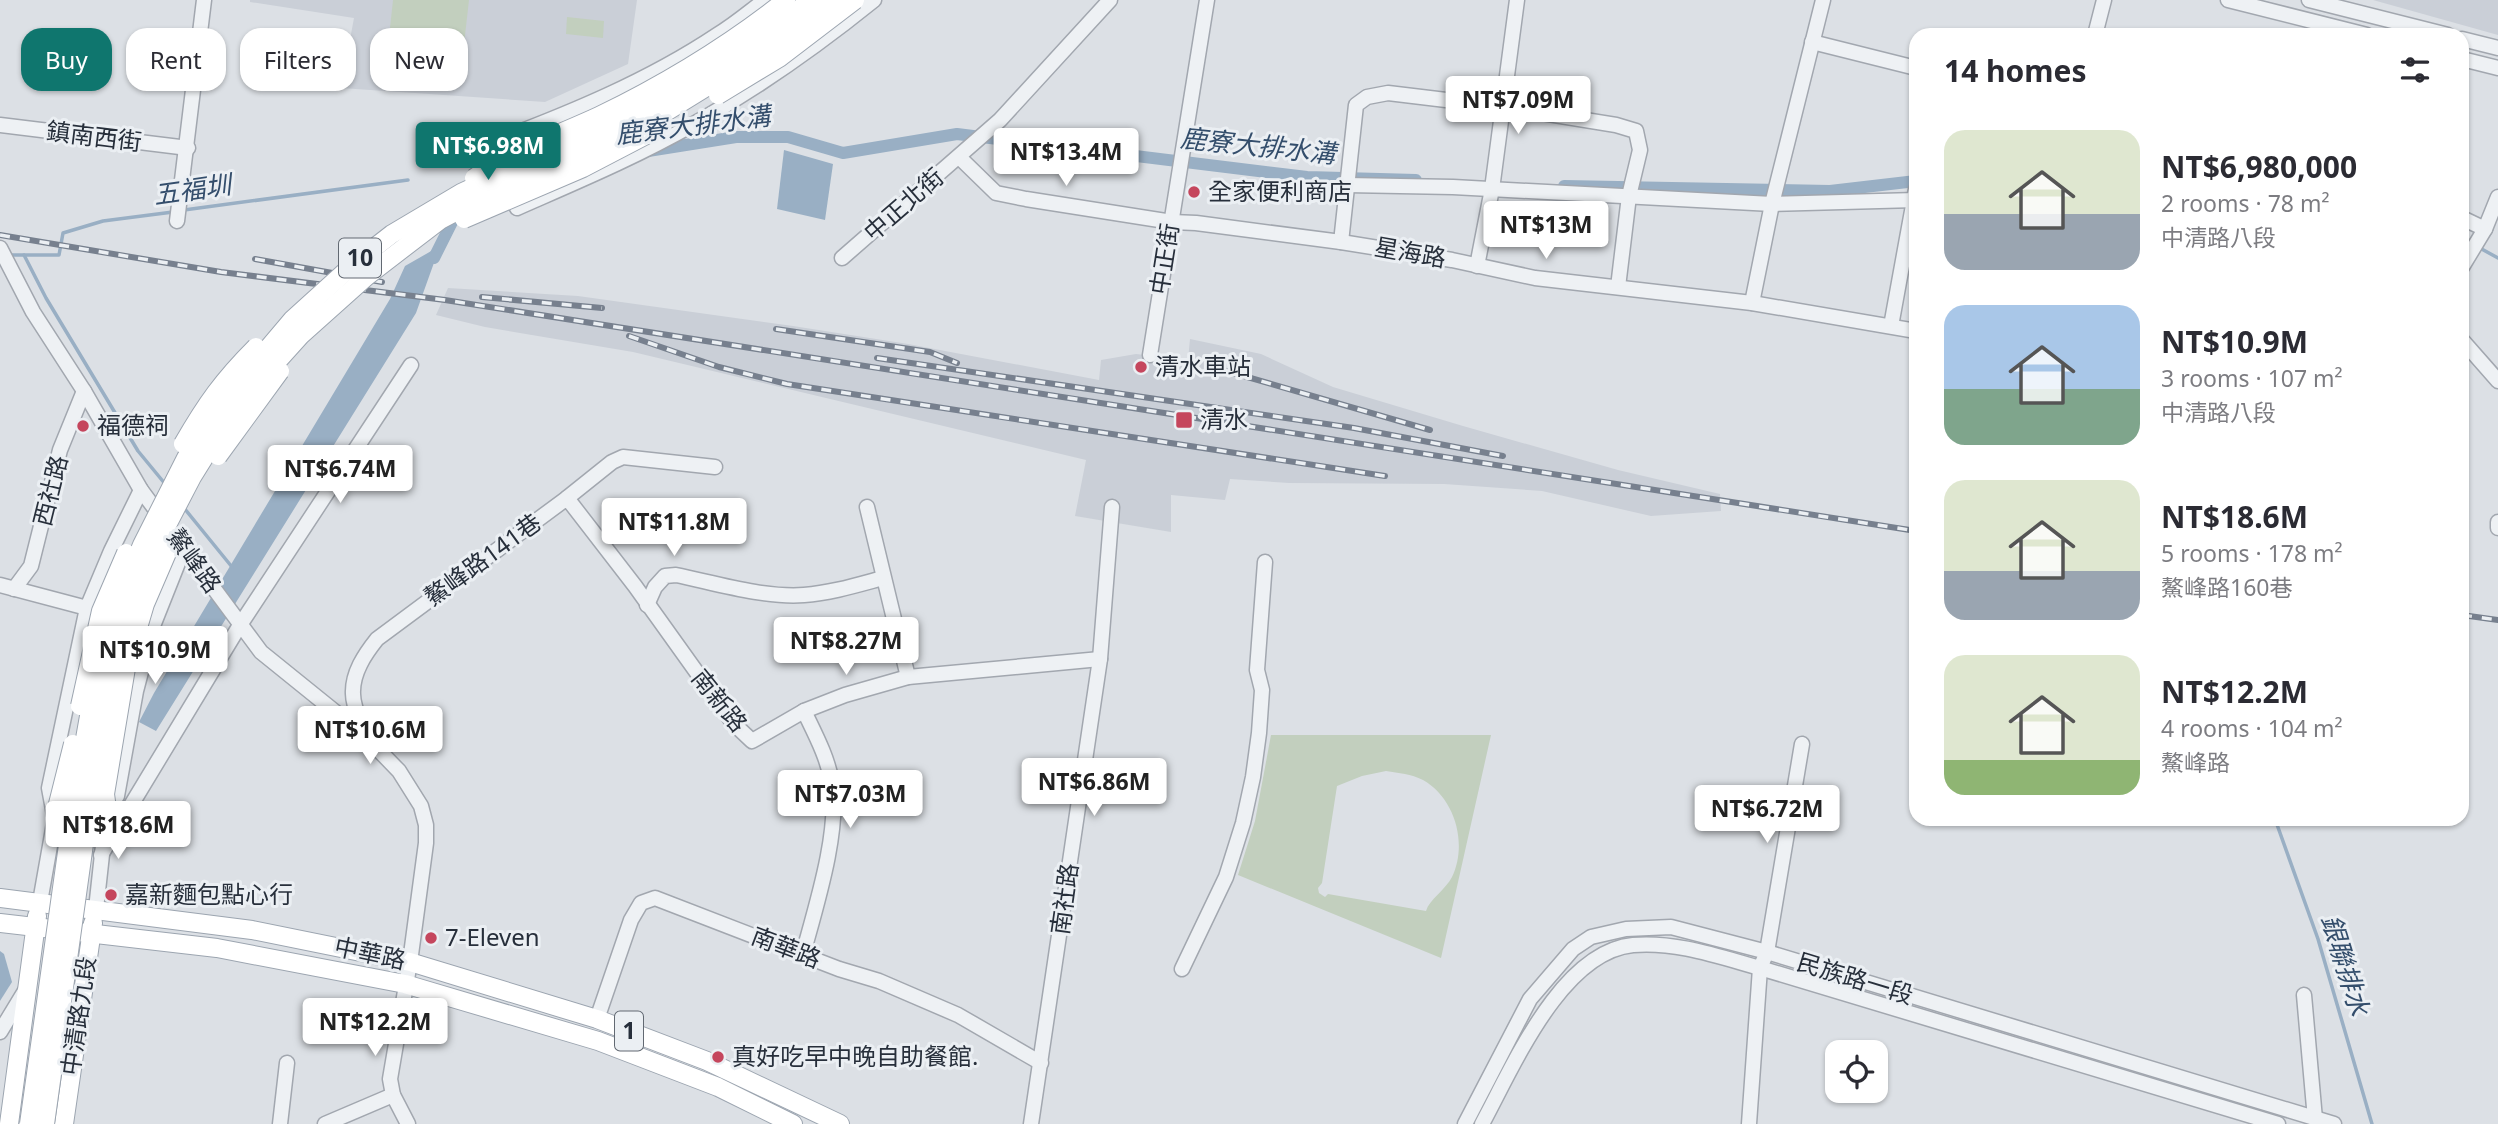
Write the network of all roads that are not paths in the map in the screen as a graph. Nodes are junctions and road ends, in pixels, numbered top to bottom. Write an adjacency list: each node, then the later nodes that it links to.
1 (204, 0): 26 (street)
2 (765, 0): 7 (street)
3 (786, 0): 34 (main road, bridge)
4 (812, 0): 34 (main road, 10, bridge)
5 (834, 0): 40 (main road, 10, bridge)
6 (855, 0): 40 (main road, bridge)
7 (874, 0)
8 (1110, 0): 27 (street, 中正北街)
9 (1517, 0): 24 (street)
10 (1823, 0): 19 (street)
11 (2104, 0): 15 (street)
12 (2228, 0): 16 (street)
13 (2309, 0): 17 (street)
14 (1203, 1): 37 (street, 中正街)
15 (2097, 28)
16 (2326, 28)
17 (2420, 28)
18 (2469, 40): 20 (street)
19 (1812, 42): 22 (street); 33 (street)
20 (2498, 48)
21 (2469, 61): 23 (street)
22 (1909, 66)
23 (2498, 68)
24 (1504, 107): 28 (street); 29 (street); 30 (street)
25 (0, 125): 26 (street, 鎮南西街)
26 (188, 148): 35 (street)
27 (959, 157): 37 (street, 星海路); 44 (street, 中正北街)
28 (1347, 185): 29 (street); 41 (street)
29 (1492, 189): 30 (street); 45 (street)
30 (1629, 196): 33 (street); 46 (street)
31 (1909, 196): 33 (street)
32 (2498, 200): 39 (street)
33 (1772, 204): 47 (street)
34 (437, 206): 49 (main road, 10, bridge)
35 (178, 214)
36 (2469, 221): 39 (street)
37 (1172, 222): 41 (street, 星海路); 52 (street, 中正街)
38 (1909, 228): 48 (street)
39 (2485, 229): 43 (street)
40 (427, 231): 49 (main road, 10, bridge)
41 (1341, 242): 45 (street, 星海路)
42 (0, 248): 55 (street, 鰲峰路)
43 (2469, 255)
44 (842, 258)
45 (1477, 266): 46 (street, 星海路)
46 (1618, 286): 47 (street, 星海路)
47 (1752, 303): 48 (street, 星海路)
48 (1891, 326): 50 (street, 星海路)
49 (296, 328): 75 (main road, bridge); 76 (main road, bridge); 101 (main road, 10, bridge); 102 (main road, 10, bridge)
50 (1909, 330)
51 (2469, 348): 54 (street)
52 (1150, 355)
53 (411, 365): 69 (street)
54 (2498, 381)
55 (84, 391): 57 (street, 鰲峰路); 66 (street, 西社路)
56 (715, 467): 58 (street)
57 (141, 490): 63 (street, 鰲峰路); 68 (street)
58 (567, 498): 67 (street, 鰲峰路141巷); 73 (street, 鰲峰路141巷)
59 (867, 507): 65 (street)
60 (1112, 507): 70 (street, 南社路)
61 (2498, 522): 62 (street)
62 (2498, 528)
63 (184, 548): 69 (street, 鰲峰路); 75 (street)
64 (1265, 562): 88 (street)
65 (883, 578): 67 (street); 71 (street)
66 (7, 587): 68 (street)
67 (647, 605): 72 (street, 南新路)
68 (87, 608): 76 (street)
69 (237, 621): 73 (street, 鰲峰路); 77 (street)
70 (1100, 659): 71 (street, 南新路); 95 (street, 南社路)
71 (908, 677): 72 (street, 南新路)
72 (804, 712): 85 (street)
73 (365, 736): 86 (street, 鰲峰路)
74 (1802, 744): 84 (street)
75 (107, 809): 77 (street)
76 (56, 814): 79 (street)
77 (101, 855): 80 (street)
78 (0, 898): 79 (main road, 中華路 / 1)
79 (40, 902): 80 (main road, 中華路 / 1); 82 (main road)
80 (96, 909): 83 (main road, 中清路九段); 86 (main road, 中華路 / 1)
81 (0, 923): 82 (main road, 中華路 / 1)
82 (36, 927): 83 (main road, 中華路 / 1); 90 (main road)
83 (91, 933): 89 (main road, 中華路 / 1); 103 (main road, 中清路九段)
84 (1767, 953): 87 (street); 96 (street, 民族路一段); 110 (street, 民族路一段)
85 (803, 954): 92 (street, 南華路); 95 (street, 南華路)
86 (410, 962): 89 (street, 鰲峰路); 92 (main road, 中華路 / 1)
87 (1760, 968): 98 (street, 民族路一段); 111 (street, 民族路一段); 112 (street)
88 (1182, 969)
89 (405, 984): 97 (street, 鰲峰路); 107 (main road, 中華路 / 1)
90 (27, 988): 93 (street); 100 (main road)
91 (2304, 995): 99 (street)
92 (597, 1019): 108 (main road, 中華路 / 1)
93 (0, 1032)
94 (287, 1063): 104 (street)
95 (1041, 1063): 109 (street, 南社路)
96 (2215, 1089): 98 (street); 99 (street, 民族路一段)
97 (393, 1096): 105 (street); 106 (street, 鰲峰路)
98 (2210, 1104): 113 (street, 民族路一段)
99 (2315, 1119): 114 (street, 民族路一段)
100 (9, 1124)
101 (29, 1124)
102 (45, 1124)
103 (64, 1124)
104 (280, 1124)
105 (325, 1124)
106 (408, 1124)
107 (793, 1124)
108 (840, 1124)
109 (1031, 1124)
110 (1465, 1124)
111 (1482, 1124)
112 (1749, 1124)
113 (2278, 1124)
114 (2334, 1124)

